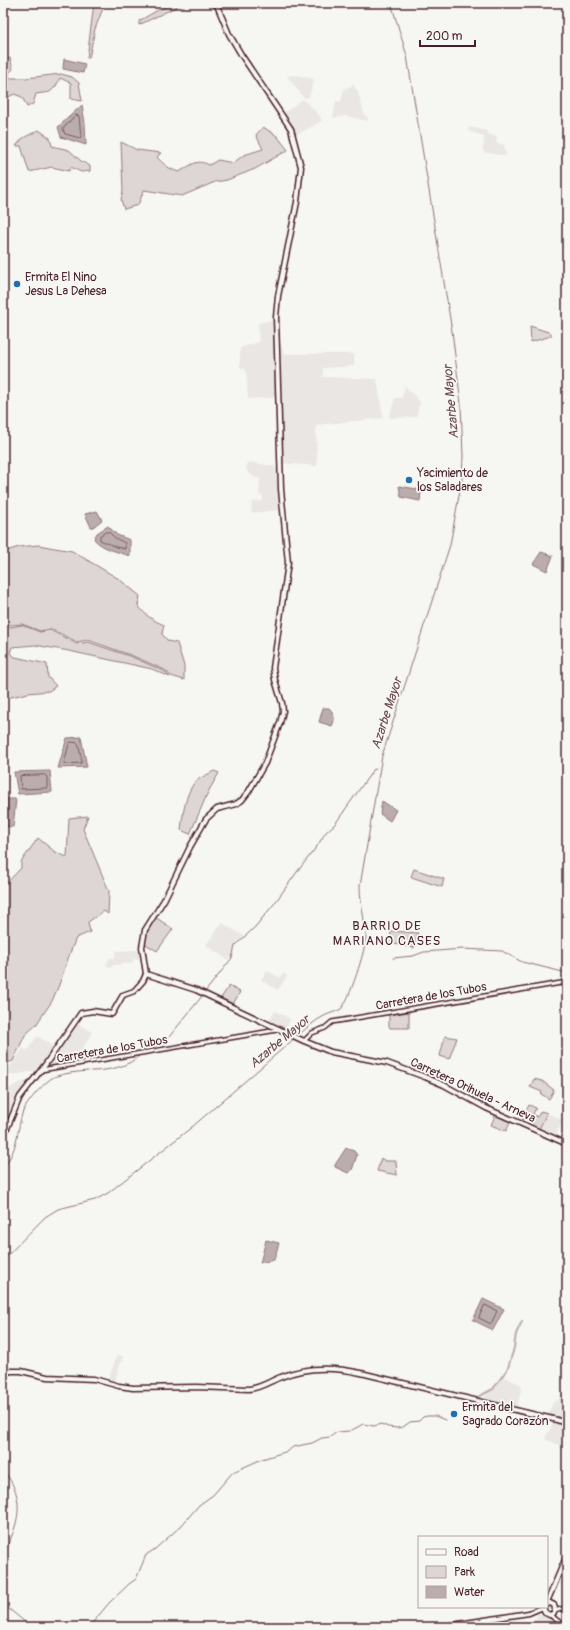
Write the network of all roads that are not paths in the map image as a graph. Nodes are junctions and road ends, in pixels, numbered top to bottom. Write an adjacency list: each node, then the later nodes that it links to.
1 (216, 3): 2 (main road)
2 (146, 974): 4 (main road, Carretera Orihuela - Arneva); 6 (main road)
3 (567, 982): 5 (street, Carretera de los Tubos)
4 (279, 1029): 5 (main road, Carretera Orihuela - Arneva); 6 (street, Carretera de los Tubos)
5 (302, 1040): 8 (main road, Carretera Orihuela - Arneva)
6 (41, 1070): 7 (main road)
7 (3, 1138)
8 (567, 1144)
9 (3, 1374): 10 (main road)
10 (567, 1424)
11 (567, 1555): 12 (main road)
12 (555, 1585): 13 (main road); 18 (main road)
13 (548, 1601)
14 (548, 1604): 18 (main road)
15 (567, 1607): 18 (street)
16 (542, 1608): 19 (main road)
17 (544, 1608): 20 (main road)
18 (555, 1608): 20 (main road); 21 (street)
19 (529, 1613): 20 (main road); 22 (main road)
20 (548, 1614): 21 (street)
21 (557, 1618): 23 (street)
22 (439, 1627)
23 (566, 1627)

